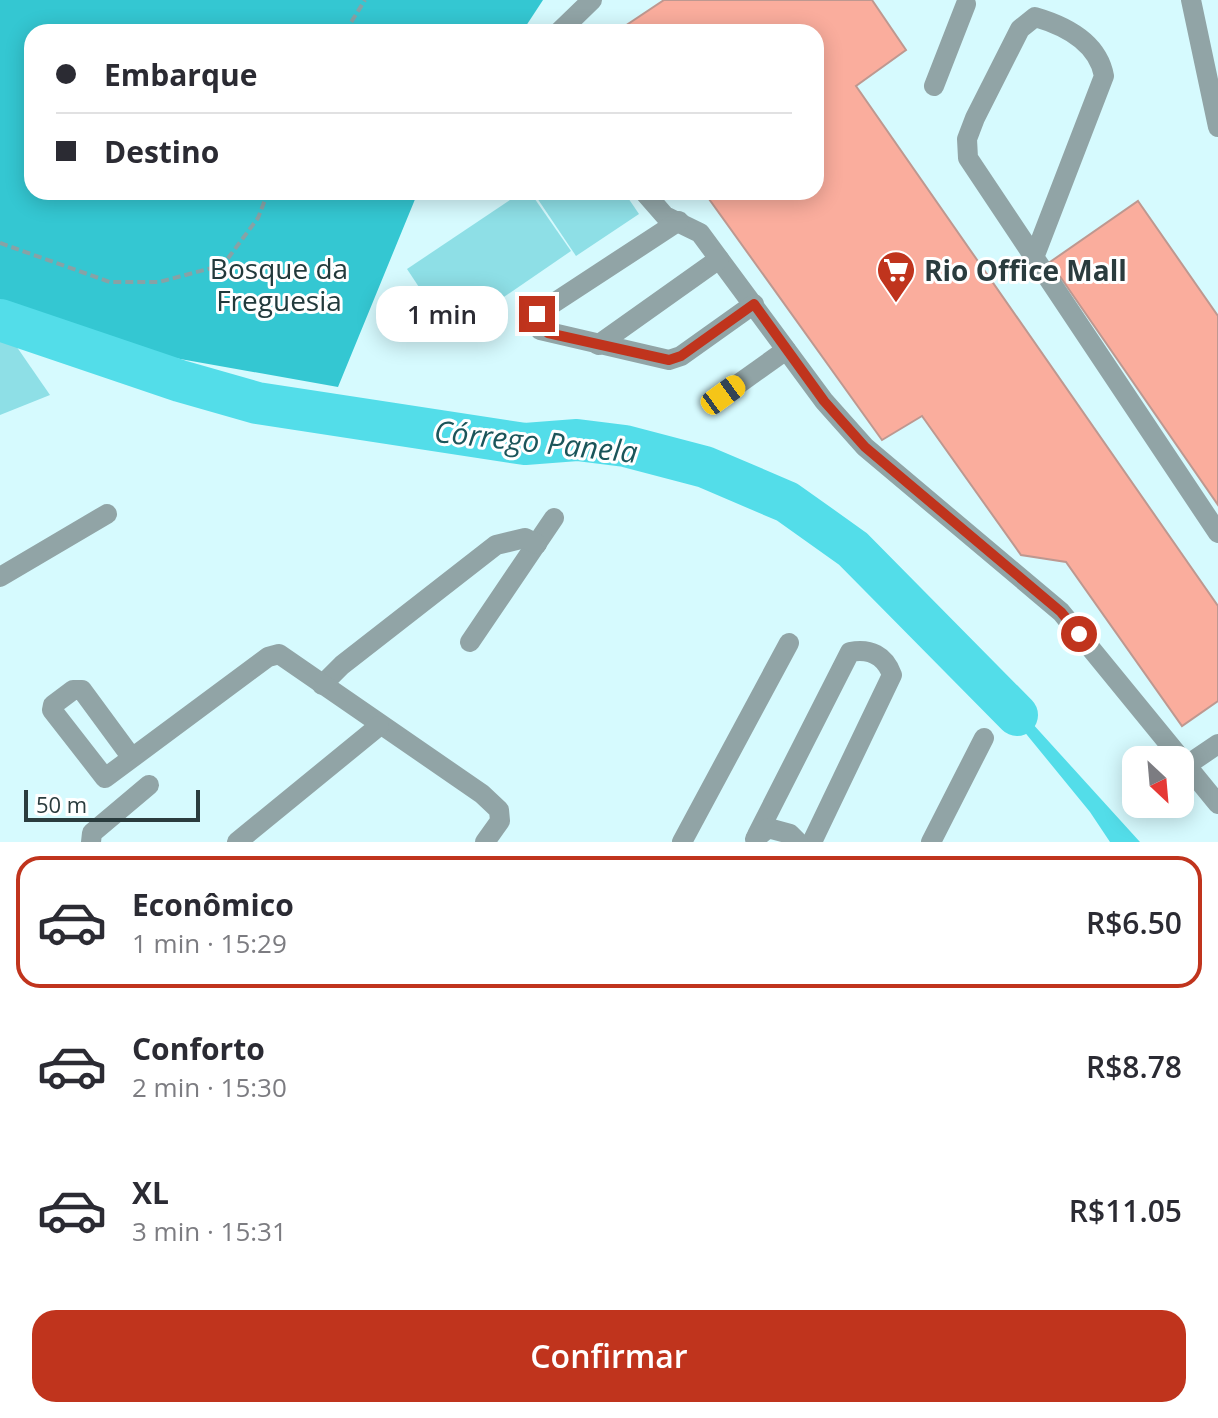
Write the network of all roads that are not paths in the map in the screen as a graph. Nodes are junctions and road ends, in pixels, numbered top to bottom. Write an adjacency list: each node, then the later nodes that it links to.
1 (592, 0): 4 (street)
2 (1191, 0): 6 (street)
3 (965, 1): 5 (street)
4 (567, 24)
5 (934, 86)
6 (1218, 127)
7 (651, 200): 8 (street)
8 (679, 221): 10 (street); 12 (street)
9 (1035, 255): 9 (street); 17 (street)
10 (719, 259): 11 (street); 12 (street)
11 (754, 304): 12 (street); 13 (street)
12 (598, 345)
13 (786, 350): 14 (street); 26 (street)
14 (723, 395)
15 (107, 514): 19 (street)
16 (554, 518): 18 (street)
17 (1218, 533)
18 (537, 544): 20 (street); 22 (street)
19 (0, 577)
20 (470, 642)
21 (789, 643): 36 (street)
22 (322, 685): 23 (street); 27 (street)
23 (379, 726): 34 (street); 35 (street)
24 (984, 738): 39 (street)
25 (1218, 744): 28 (street)
26 (1171, 746)
27 (132, 758)
28 (1194, 760)
29 (1194, 774): 31 (street)
30 (149, 785): 33 (street)
31 (1218, 804)
32 (755, 839): 37 (street); 38 (street)
33 (91, 842)
34 (237, 842)
35 (485, 842)
36 (682, 842)
37 (798, 842)
38 (812, 842)
39 (931, 842)

